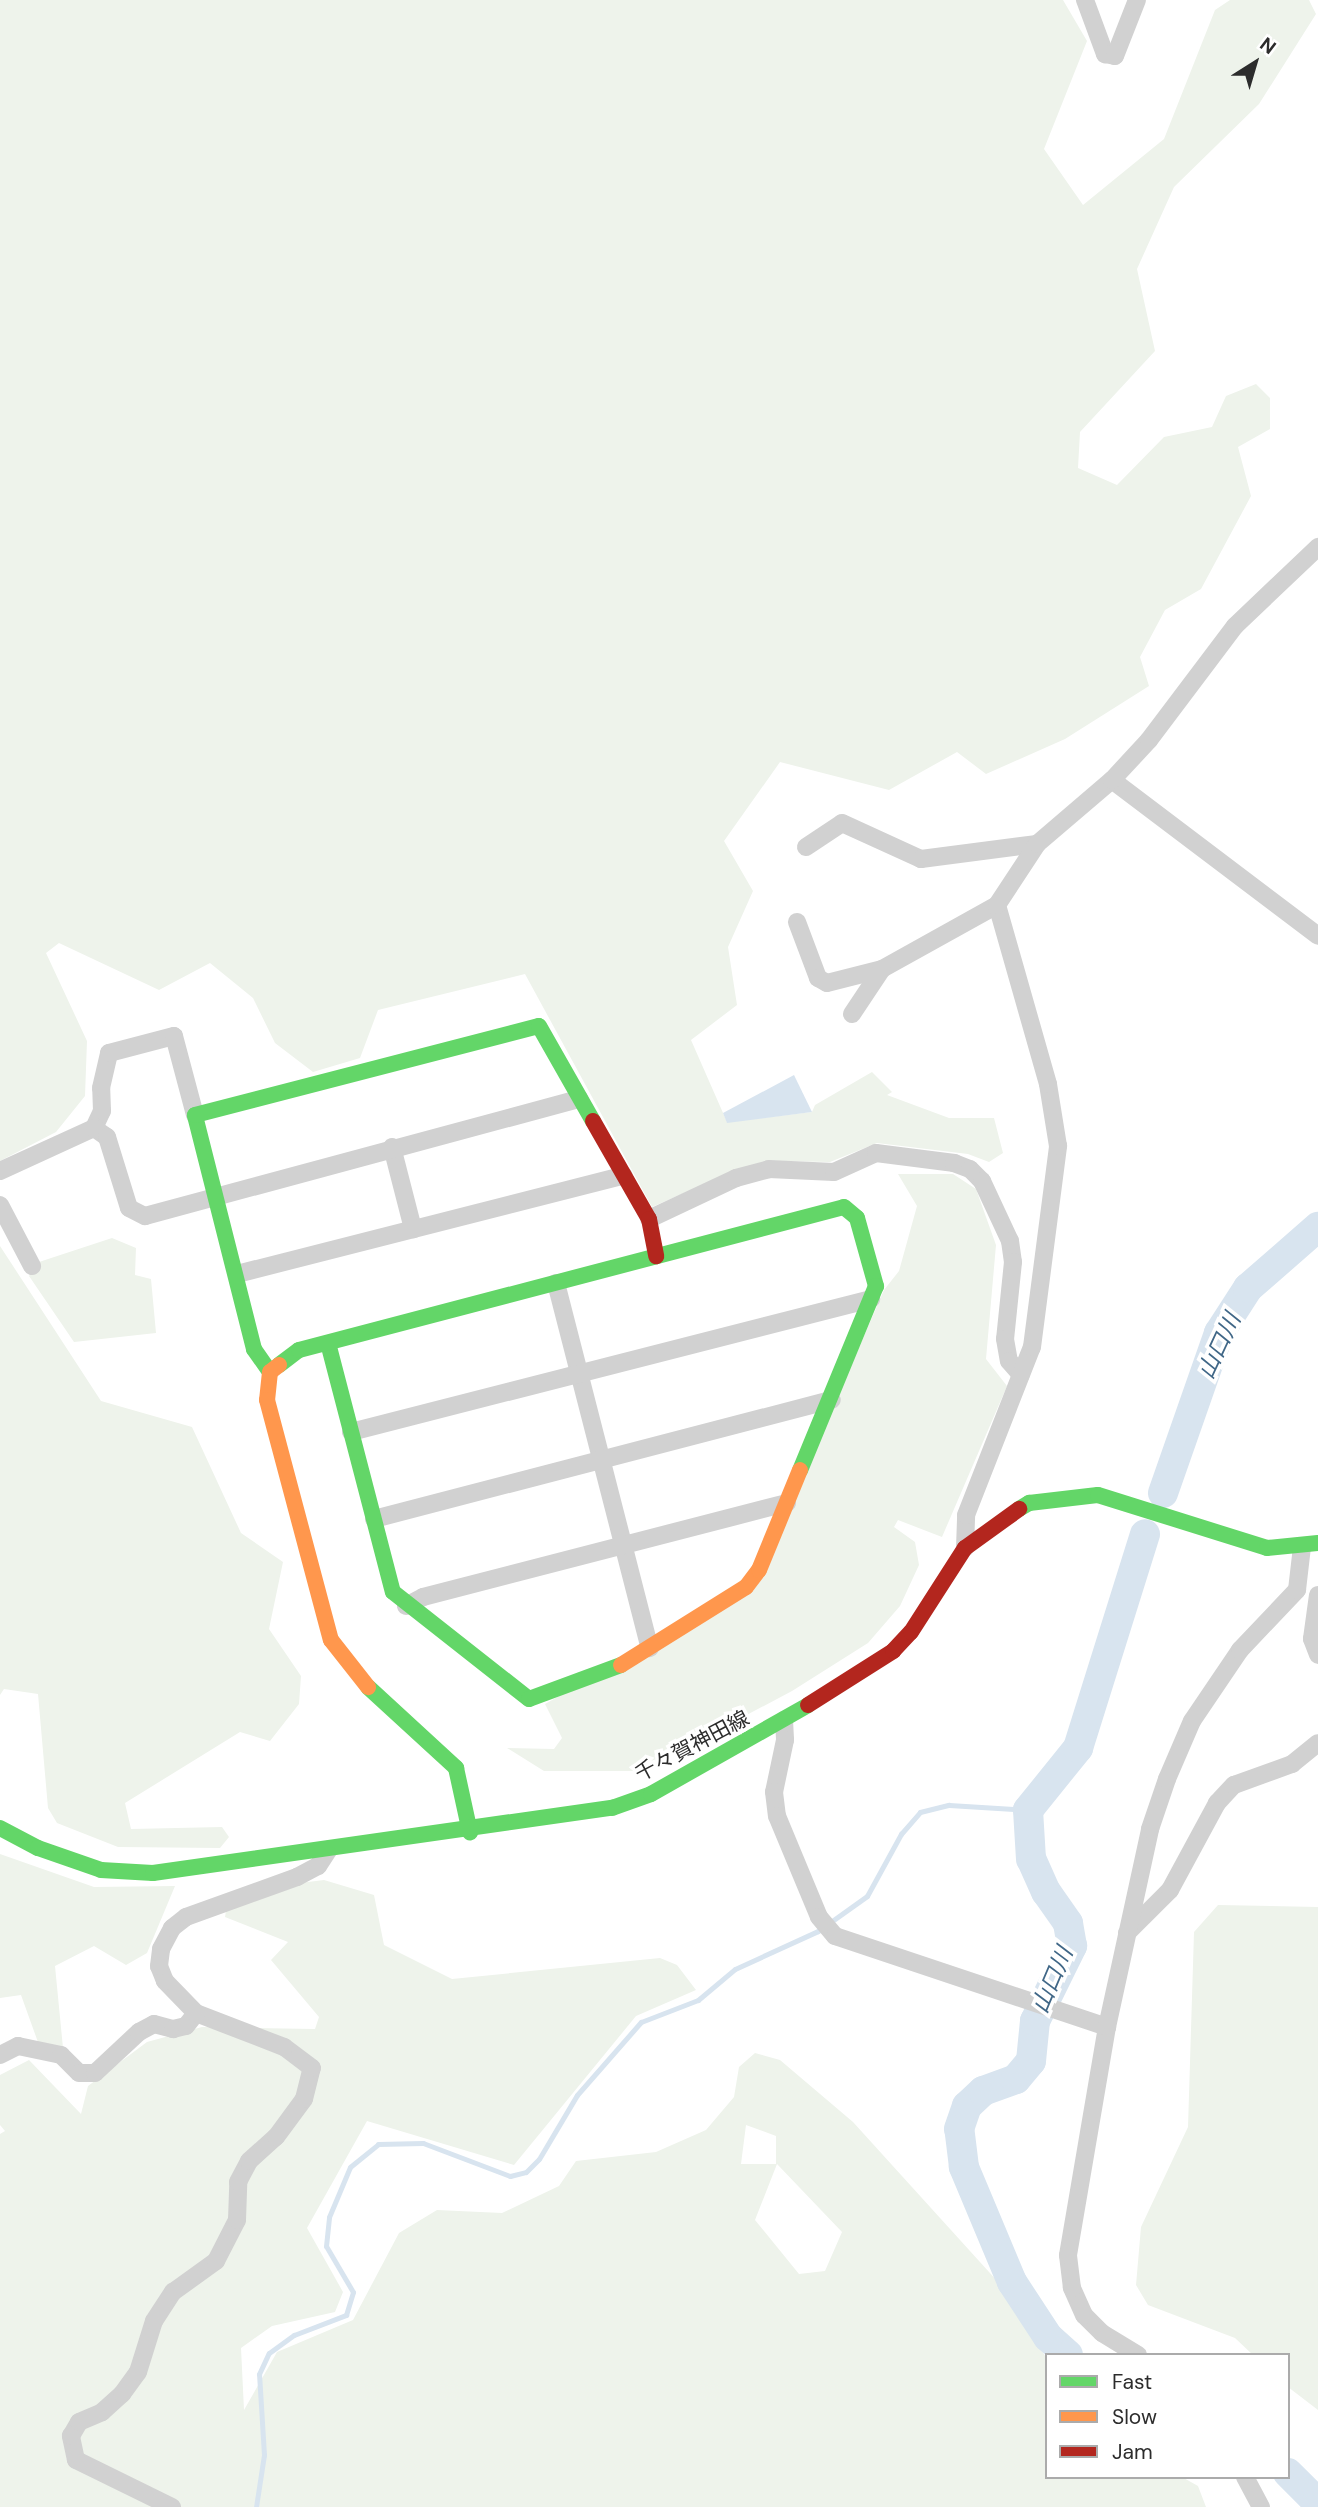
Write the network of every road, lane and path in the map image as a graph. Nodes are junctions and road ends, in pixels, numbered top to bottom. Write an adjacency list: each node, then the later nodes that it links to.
1 (1085, 0): 2 (street)
2 (1137, 0)
3 (1318, 547): 4 (street)
4 (1112, 780): 5 (street); 9 (street)
5 (1037, 844): 6 (street); 7 (street)
6 (806, 847)
7 (997, 905): 10 (street); 30 (street)
8 (797, 922): 10 (street)
9 (1318, 936)
10 (882, 969): 11 (street)
11 (852, 1014)
12 (580, 1099): 13 (street); 15 (street); 17 (street)
13 (195, 1115): 14 (street); 18 (street)
14 (94, 1128): 16 (street); 18 (street)
15 (392, 1147): 18 (street); 21 (street)
16 (0, 1171)
17 (624, 1175): 20 (street); 21 (street)
18 (217, 1193): 24 (street)
19 (0, 1205): 23 (street)
20 (649, 1219): 22 (street); 30 (street)
21 (413, 1229): 24 (street)
22 (656, 1256): 25 (street); 26 (street)
23 (32, 1266)
24 (237, 1274): 28 (street)
25 (556, 1283): 27 (street); 29 (street)
26 (871, 1299): 29 (street); 31 (street)
27 (328, 1343): 28 (street); 32 (street)
28 (270, 1372): 46 (street)
29 (579, 1374): 32 (street); 33 (street)
30 (1021, 1374): 38 (street)
31 (831, 1400): 33 (street); 34 (street)
32 (351, 1433): 35 (street)
33 (602, 1460): 35 (street); 36 (street)
34 (787, 1503): 36 (street); 41 (street)
35 (374, 1519): 40 (street)
36 (623, 1545): 40 (street); 41 (street)
37 (1310, 1545): 38 (street, 千々賀神田線); 48 (street)
38 (965, 1548): 43 (street, 千々賀神田線)
39 (1318, 1595): 42 (street)
40 (406, 1606): 41 (street)
41 (650, 1648)
42 (1318, 1655)
43 (784, 1720): 46 (street, 千々賀神田線); 50 (street)
44 (1318, 1744): 48 (street)
45 (0, 1828): 47 (street, 千々賀神田線)
46 (470, 1832): 47 (street, 千々賀神田線)
47 (329, 1849): 49 (street)
48 (1127, 1933): 50 (street)
49 (196, 2012): 51 (street); 54 (street)
50 (1107, 2027): 52 (street)
51 (0, 2055)
52 (1135, 2353)
53 (1246, 2479): 55 (street)
54 (172, 2507)
55 (1261, 2507)

